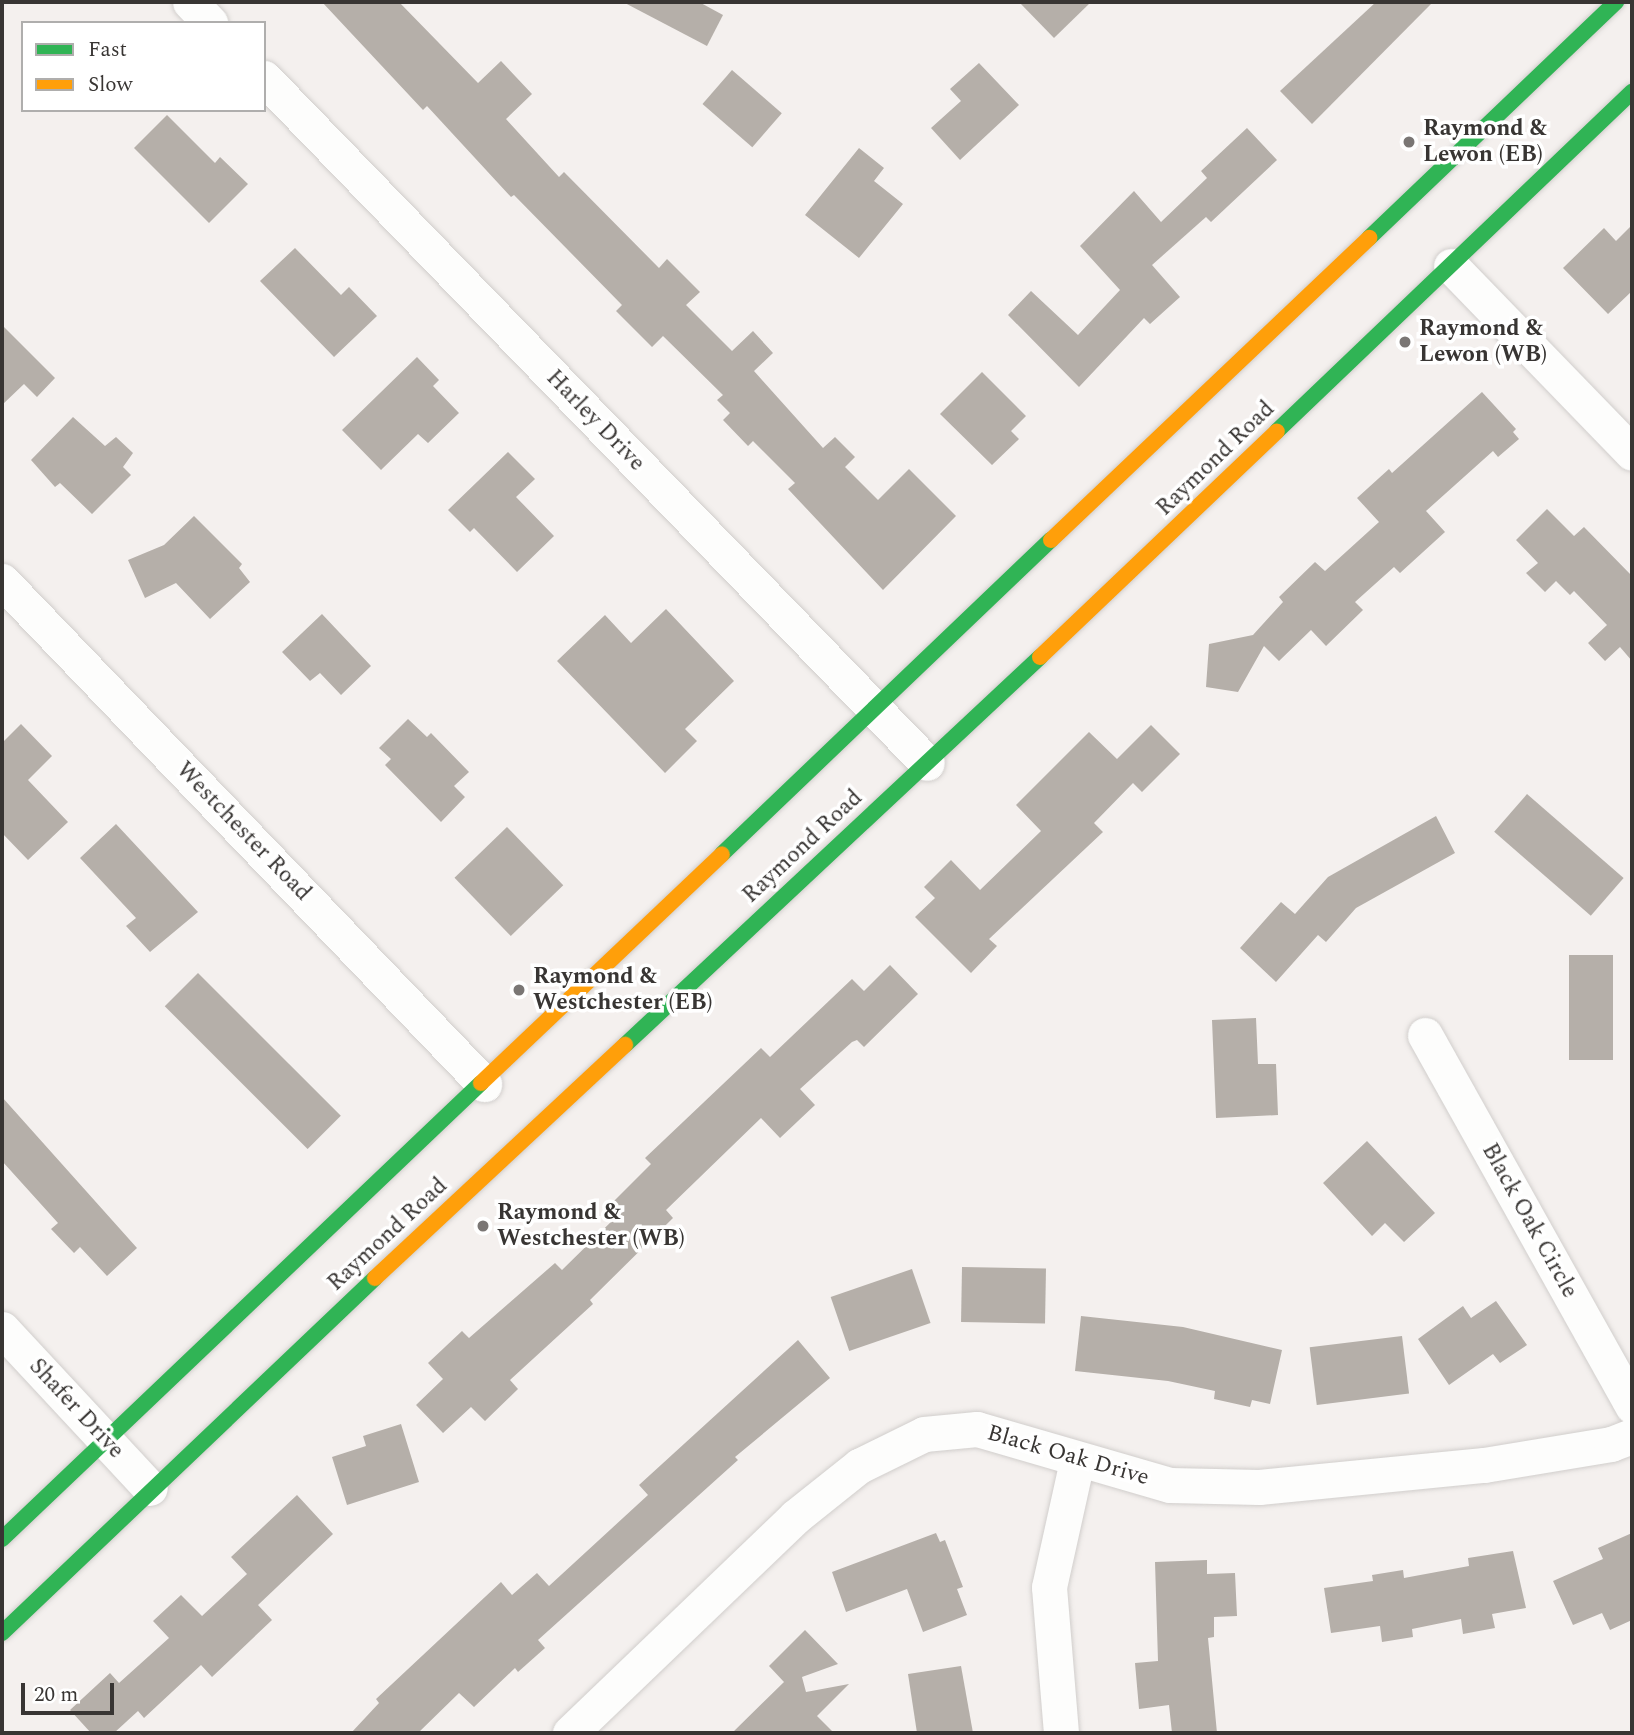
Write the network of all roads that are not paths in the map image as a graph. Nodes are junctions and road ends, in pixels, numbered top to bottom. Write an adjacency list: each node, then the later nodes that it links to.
1 (190, 2): 3 (street)
2 (1616, 2): 9 (main road, Raymond Road)
3 (208, 21)
4 (266, 80): 9 (street, Harley Drive)
5 (1632, 92): 6 (main road, Raymond Road)
6 (1451, 266): 7 (street); 10 (main road, Raymond Road)
7 (1632, 453)
8 (2, 581): 12 (street, Westchester Road)
9 (875, 711): 10 (street, Harley Drive); 12 (main road, Raymond Road)
10 (927, 763): 18 (main road, Raymond Road)
11 (1425, 1035): 14 (street, Black Oak Circle)
12 (484, 1084): 16 (main road, Raymond Road)
13 (2, 1329): 16 (street, Shafer Drive)
14 (1632, 1406)
15 (1632, 1436): 17 (street, Black Oak Drive)
16 (105, 1439): 18 (street, Shafer Drive); 19 (main road, Raymond Road)
17 (1077, 1461): 21 (street, Black Oak Drive); 22 (street)
18 (150, 1488): 20 (main road, Raymond Road)
19 (2, 1539)
20 (2, 1633)
21 (570, 1733)
22 (1061, 1733)

